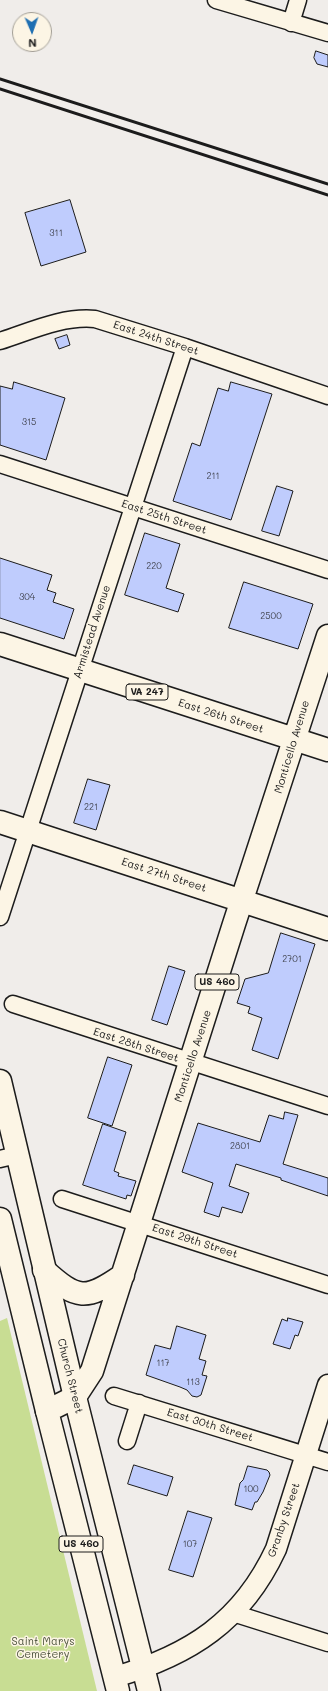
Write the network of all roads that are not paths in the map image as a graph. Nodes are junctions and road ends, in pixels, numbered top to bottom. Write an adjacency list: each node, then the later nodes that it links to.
1 (216, 0): 3 (street)
2 (298, 0): 3 (street)
3 (291, 23): 4 (street)
4 (328, 33)
5 (0, 341): 6 (street, East 24th Street)
6 (185, 347): 8 (street, East 24th Street); 11 (street, Armistead Avenue)
7 (328, 387): 8 (street, East 24th Street)
8 (309, 390): 9 (street, East 24th Street)
9 (328, 396)
10 (0, 464): 11 (street, East 25th Street)
11 (132, 506): 12 (street, East 25th Street); 15 (street, Armistead Avenue)
12 (328, 570)
13 (328, 636): 16 (main road, Monticello Avenue / US 460)
14 (0, 644): 15 (main road, East 26th Street / VA 247)
15 (80, 669): 16 (main road, East 26th Street / VA 247); 19 (street, Armistead Avenue)
16 (294, 739): 17 (main road, East 26th Street / VA 247); 20 (main road, Monticello Avenue / US 460)
17 (328, 750)
18 (0, 822): 19 (main road, East 27th Street)
19 (28, 831): 20 (main road, East 27th Street); 21 (street, Armistead Avenue)
20 (242, 901): 22 (main road, East 27th Street); 24 (main road, Monticello Avenue / US 460)
21 (0, 917)
22 (328, 929)
23 (13, 1004): 24 (street, East 28th Street)
24 (191, 1063): 26 (street, East 28th Street); 30 (main road, Monticello Avenue / US 460)
25 (0, 1081): 27 (main road, Church Street)
26 (328, 1106)
27 (8, 1157): 31 (main road, Church Street)
28 (62, 1199): 30 (street, East 29th Street)
29 (0, 1219): 38 (main road)
30 (139, 1223): 32 (main road, Monticello Avenue / US 460); 33 (street, East 29th Street)
31 (44, 1270): 32 (main road); 36 (main road, Church Street)
32 (123, 1274): 36 (main road, Monticello Avenue / US 460)
33 (328, 1285)
34 (328, 1385): 40 (street, Granby Street)
35 (114, 1396): 37 (street, East 30th Street)
36 (75, 1397): 38 (main road); 44 (main road, Church Street / US 460)
37 (139, 1403): 39 (street); 40 (street, East 30th Street)
38 (47, 1411): 45 (main road, US 460)
39 (127, 1441)
40 (305, 1454): 41 (street, East 30th Street); 42 (street, Granby Street)
41 (328, 1462)
42 (233, 1613): 43 (street); 44 (street, Granby Street)
43 (328, 1643)
44 (143, 1669): 45 (street, Granby Street); 46 (main road, US 460)
45 (116, 1684)
46 (148, 1691)

